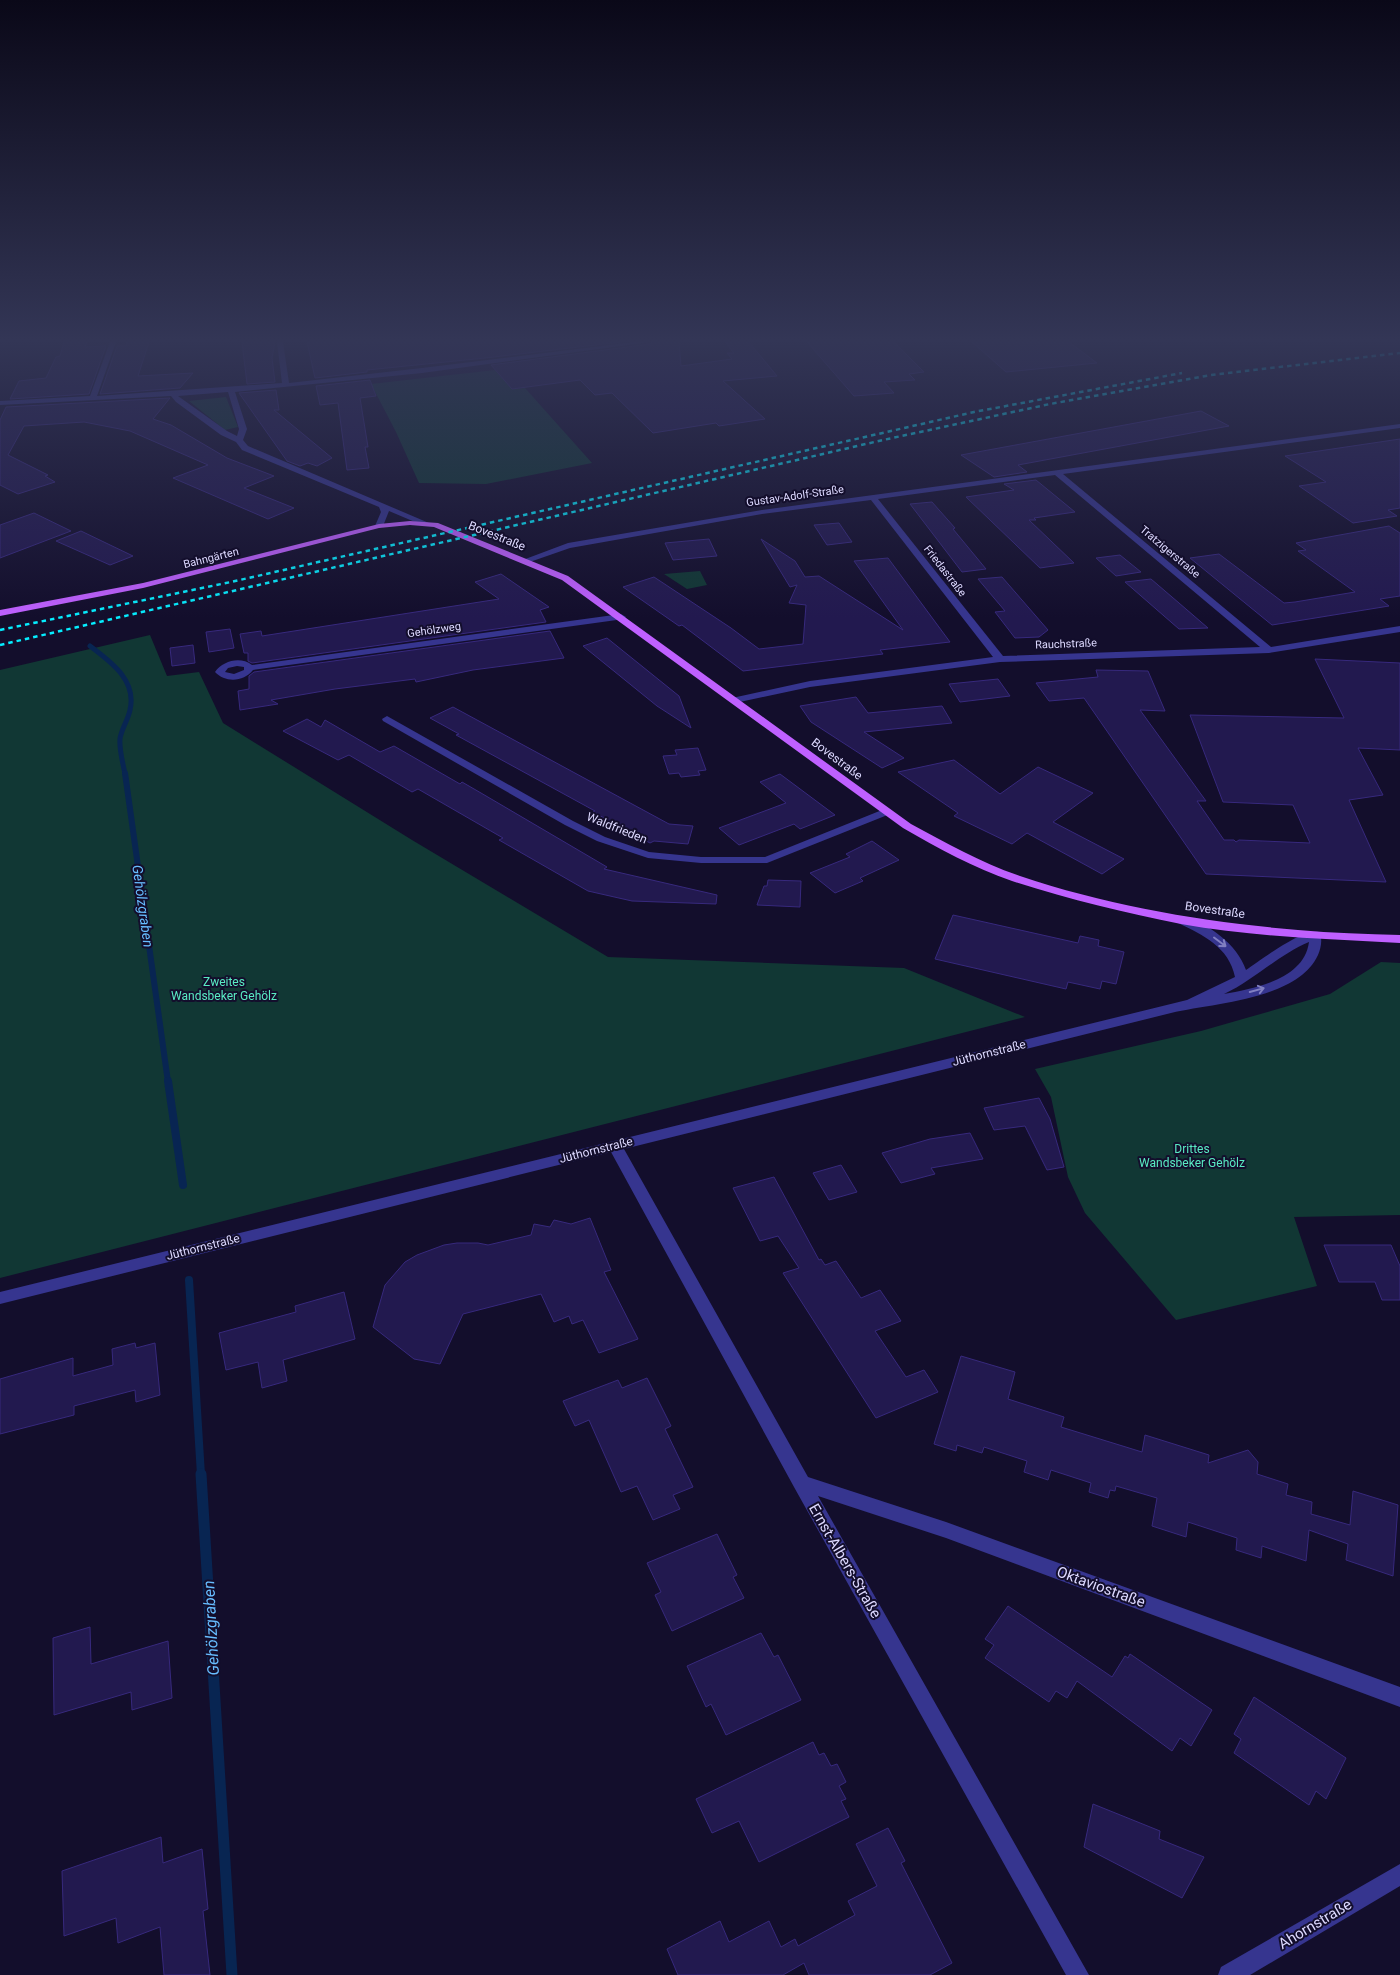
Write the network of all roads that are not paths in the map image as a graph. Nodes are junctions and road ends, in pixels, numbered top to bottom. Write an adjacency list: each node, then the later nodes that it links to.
1 (227, 434): 4 (street, Bovestraße)
2 (241, 434): 4 (street)
3 (1340, 434): 5 (street, Gustav-Adolf-Straße)
4 (239, 440): 7 (street, Bovestraße)
5 (1057, 473): 6 (street, Gustav-Adolf-Straße); 14 (street, Tratzigerstraße)
6 (873, 497): 10 (street, Gustav-Adolf-Straße); 15 (street, Friedastraße)
7 (383, 506): 8 (street, Bovestraße); 9 (street)
8 (425, 523): 9 (main road, Bahngärten); 10 (main road, Bovestraße)
9 (378, 526): 11 (main road, Bahngärten)
10 (524, 561): 12 (main road, Bovestraße)
11 (0, 613)
12 (621, 618): 16 (street, Gehölzweg); 17 (main road, Bovestraße)
13 (1400, 629): 14 (street, Rauchstraße)
14 (1269, 650): 15 (street, Rauchstraße)
15 (1000, 660): 17 (street, Rauchstraße)
16 (249, 668)
17 (735, 700): 19 (main road, Bovestraße)
18 (388, 719): 19 (street, Waldfrieden)
19 (886, 812): 20 (main road, Bovestraße)
20 (1182, 920): 21 (main road, Bovestraße); 23 (street, one-way to 23)
21 (1315, 935): 22 (main road, Jüthornstraße); 23 (street, Jüthornstraße); 24 (street, Jüthornstraße, one-way to 21)
22 (1400, 939)
23 (1242, 979): 24 (street, Jüthornstraße)
24 (1192, 1003): 25 (street, Jüthornstraße)
25 (615, 1146): 26 (street, Jüthornstraße); 27 (street, Ernst-Albers-Straße)
26 (0, 1298)
27 (800, 1482): 28 (street, Oktaviostraße); 30 (street, Ernst-Albers-Straße)
28 (1400, 1697)
29 (1400, 1874): 31 (street, Ahornstraße)
30 (1078, 1975)
31 (1229, 1975)

